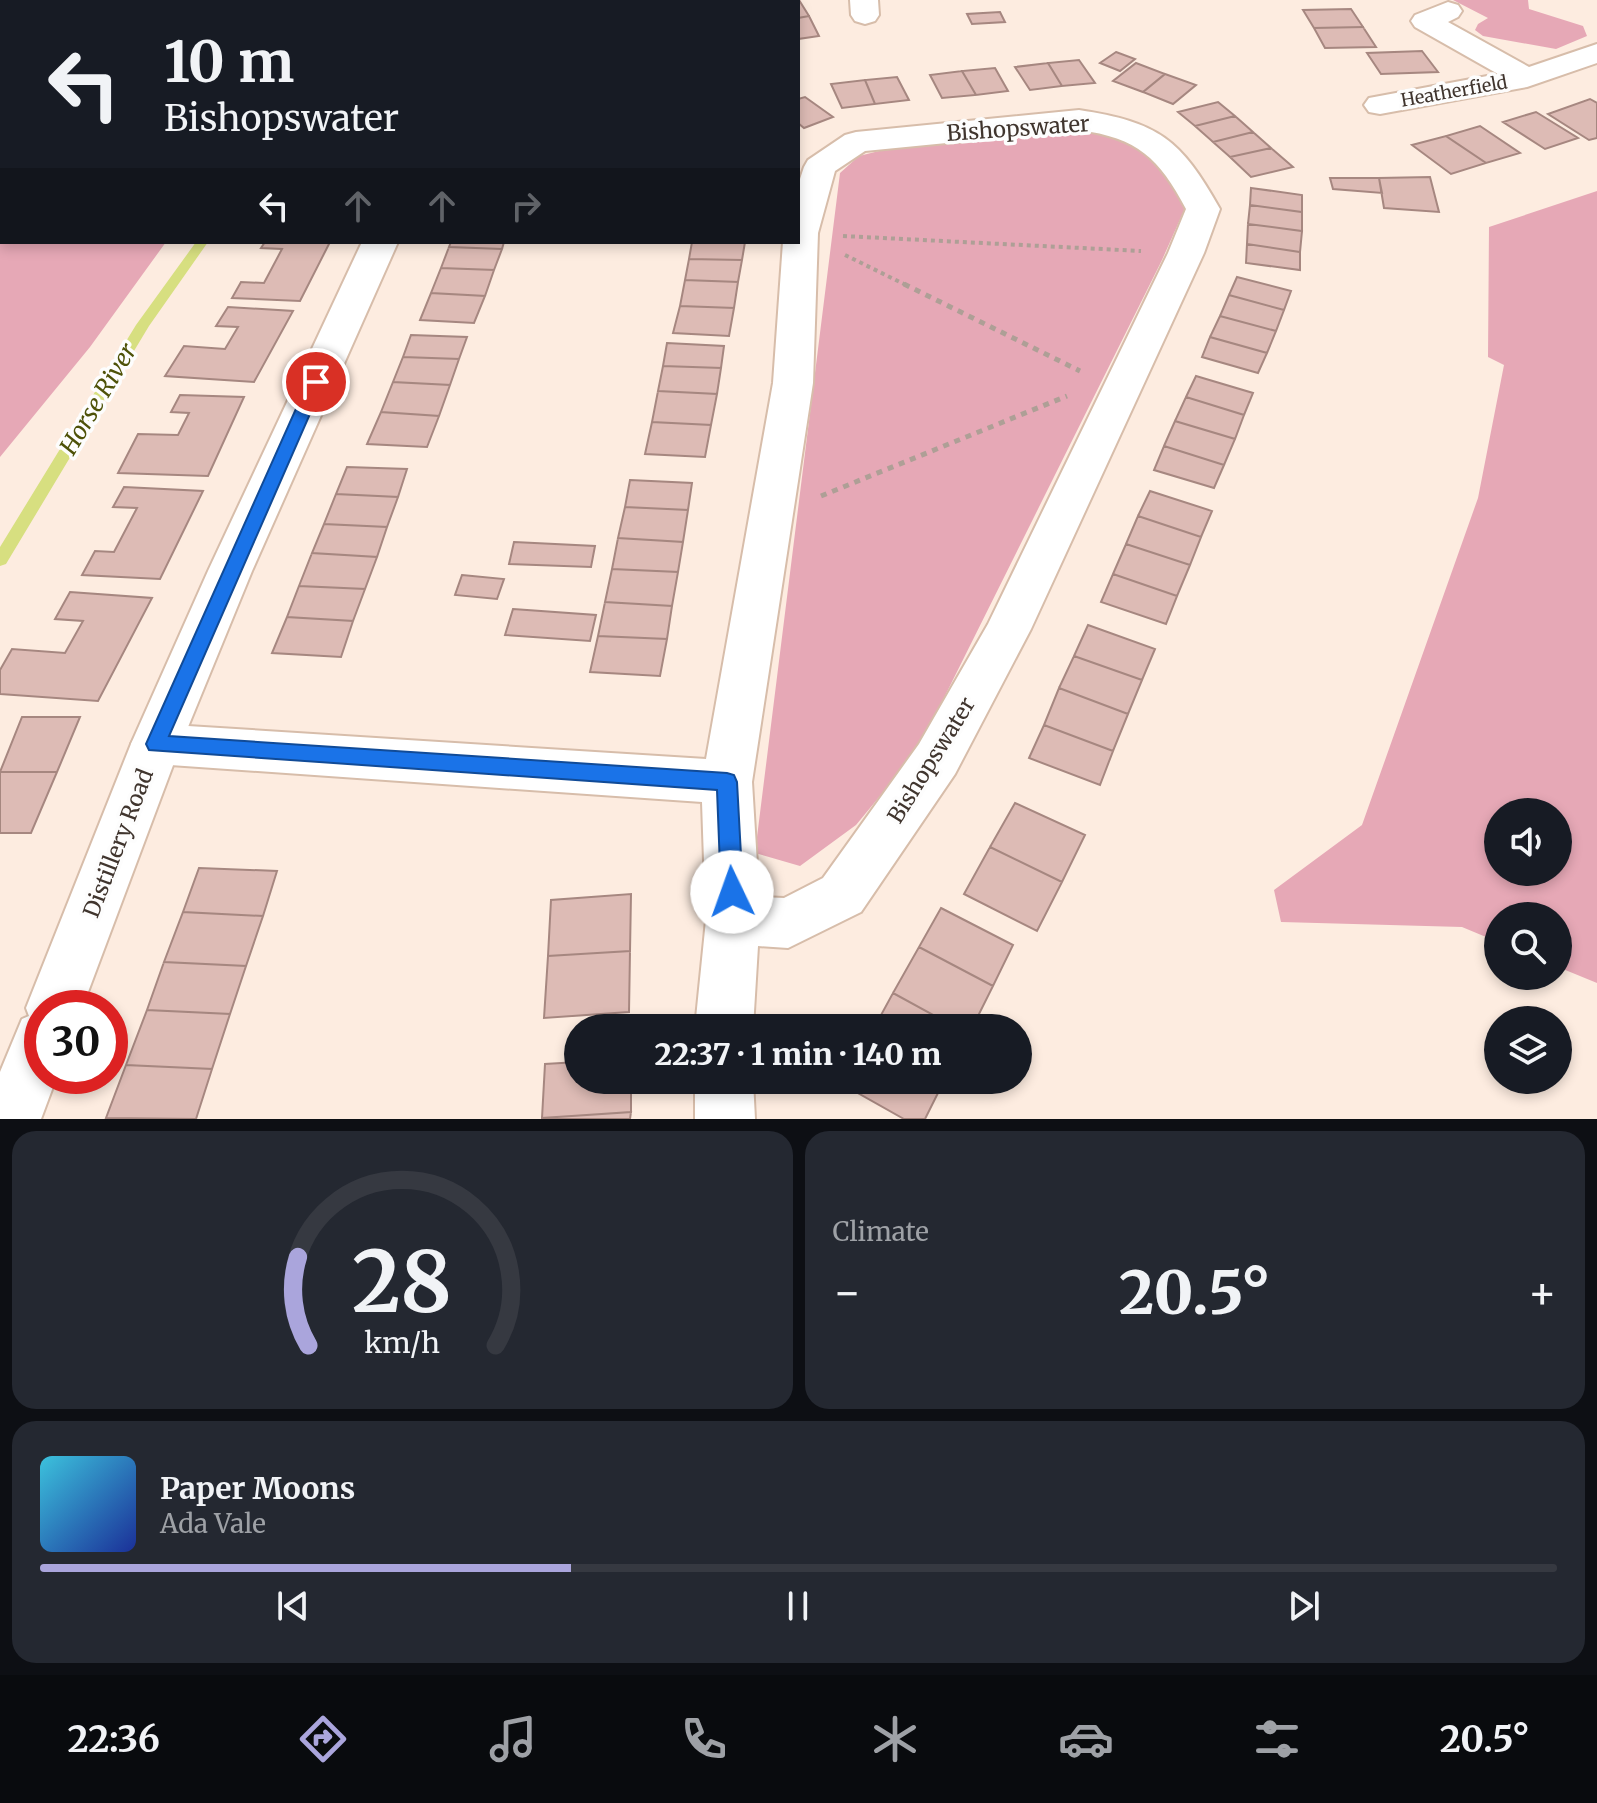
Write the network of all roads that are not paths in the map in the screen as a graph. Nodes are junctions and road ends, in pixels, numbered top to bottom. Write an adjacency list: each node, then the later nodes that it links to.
1 (1448, 11): 3 (street, Heatherfield)
2 (1597, 53): 3 (street, Heatherfield)
3 (1527, 78): 4 (street, Heatherfield)
4 (1380, 105)
5 (379, 244): 6 (street, Distillery Road)
6 (156, 744): 7 (street); 9 (street, Distillery Road)
7 (727, 782): 8 (street, Bishopswater); 8 (street, Bishopswater)
8 (733, 920): 10 (street, Bishopswater)
9 (61, 990)
10 (725, 1014)
11 (24, 1085): 13 (street)
12 (724, 1094): 14 (street)
13 (11, 1119)
14 (725, 1119)

